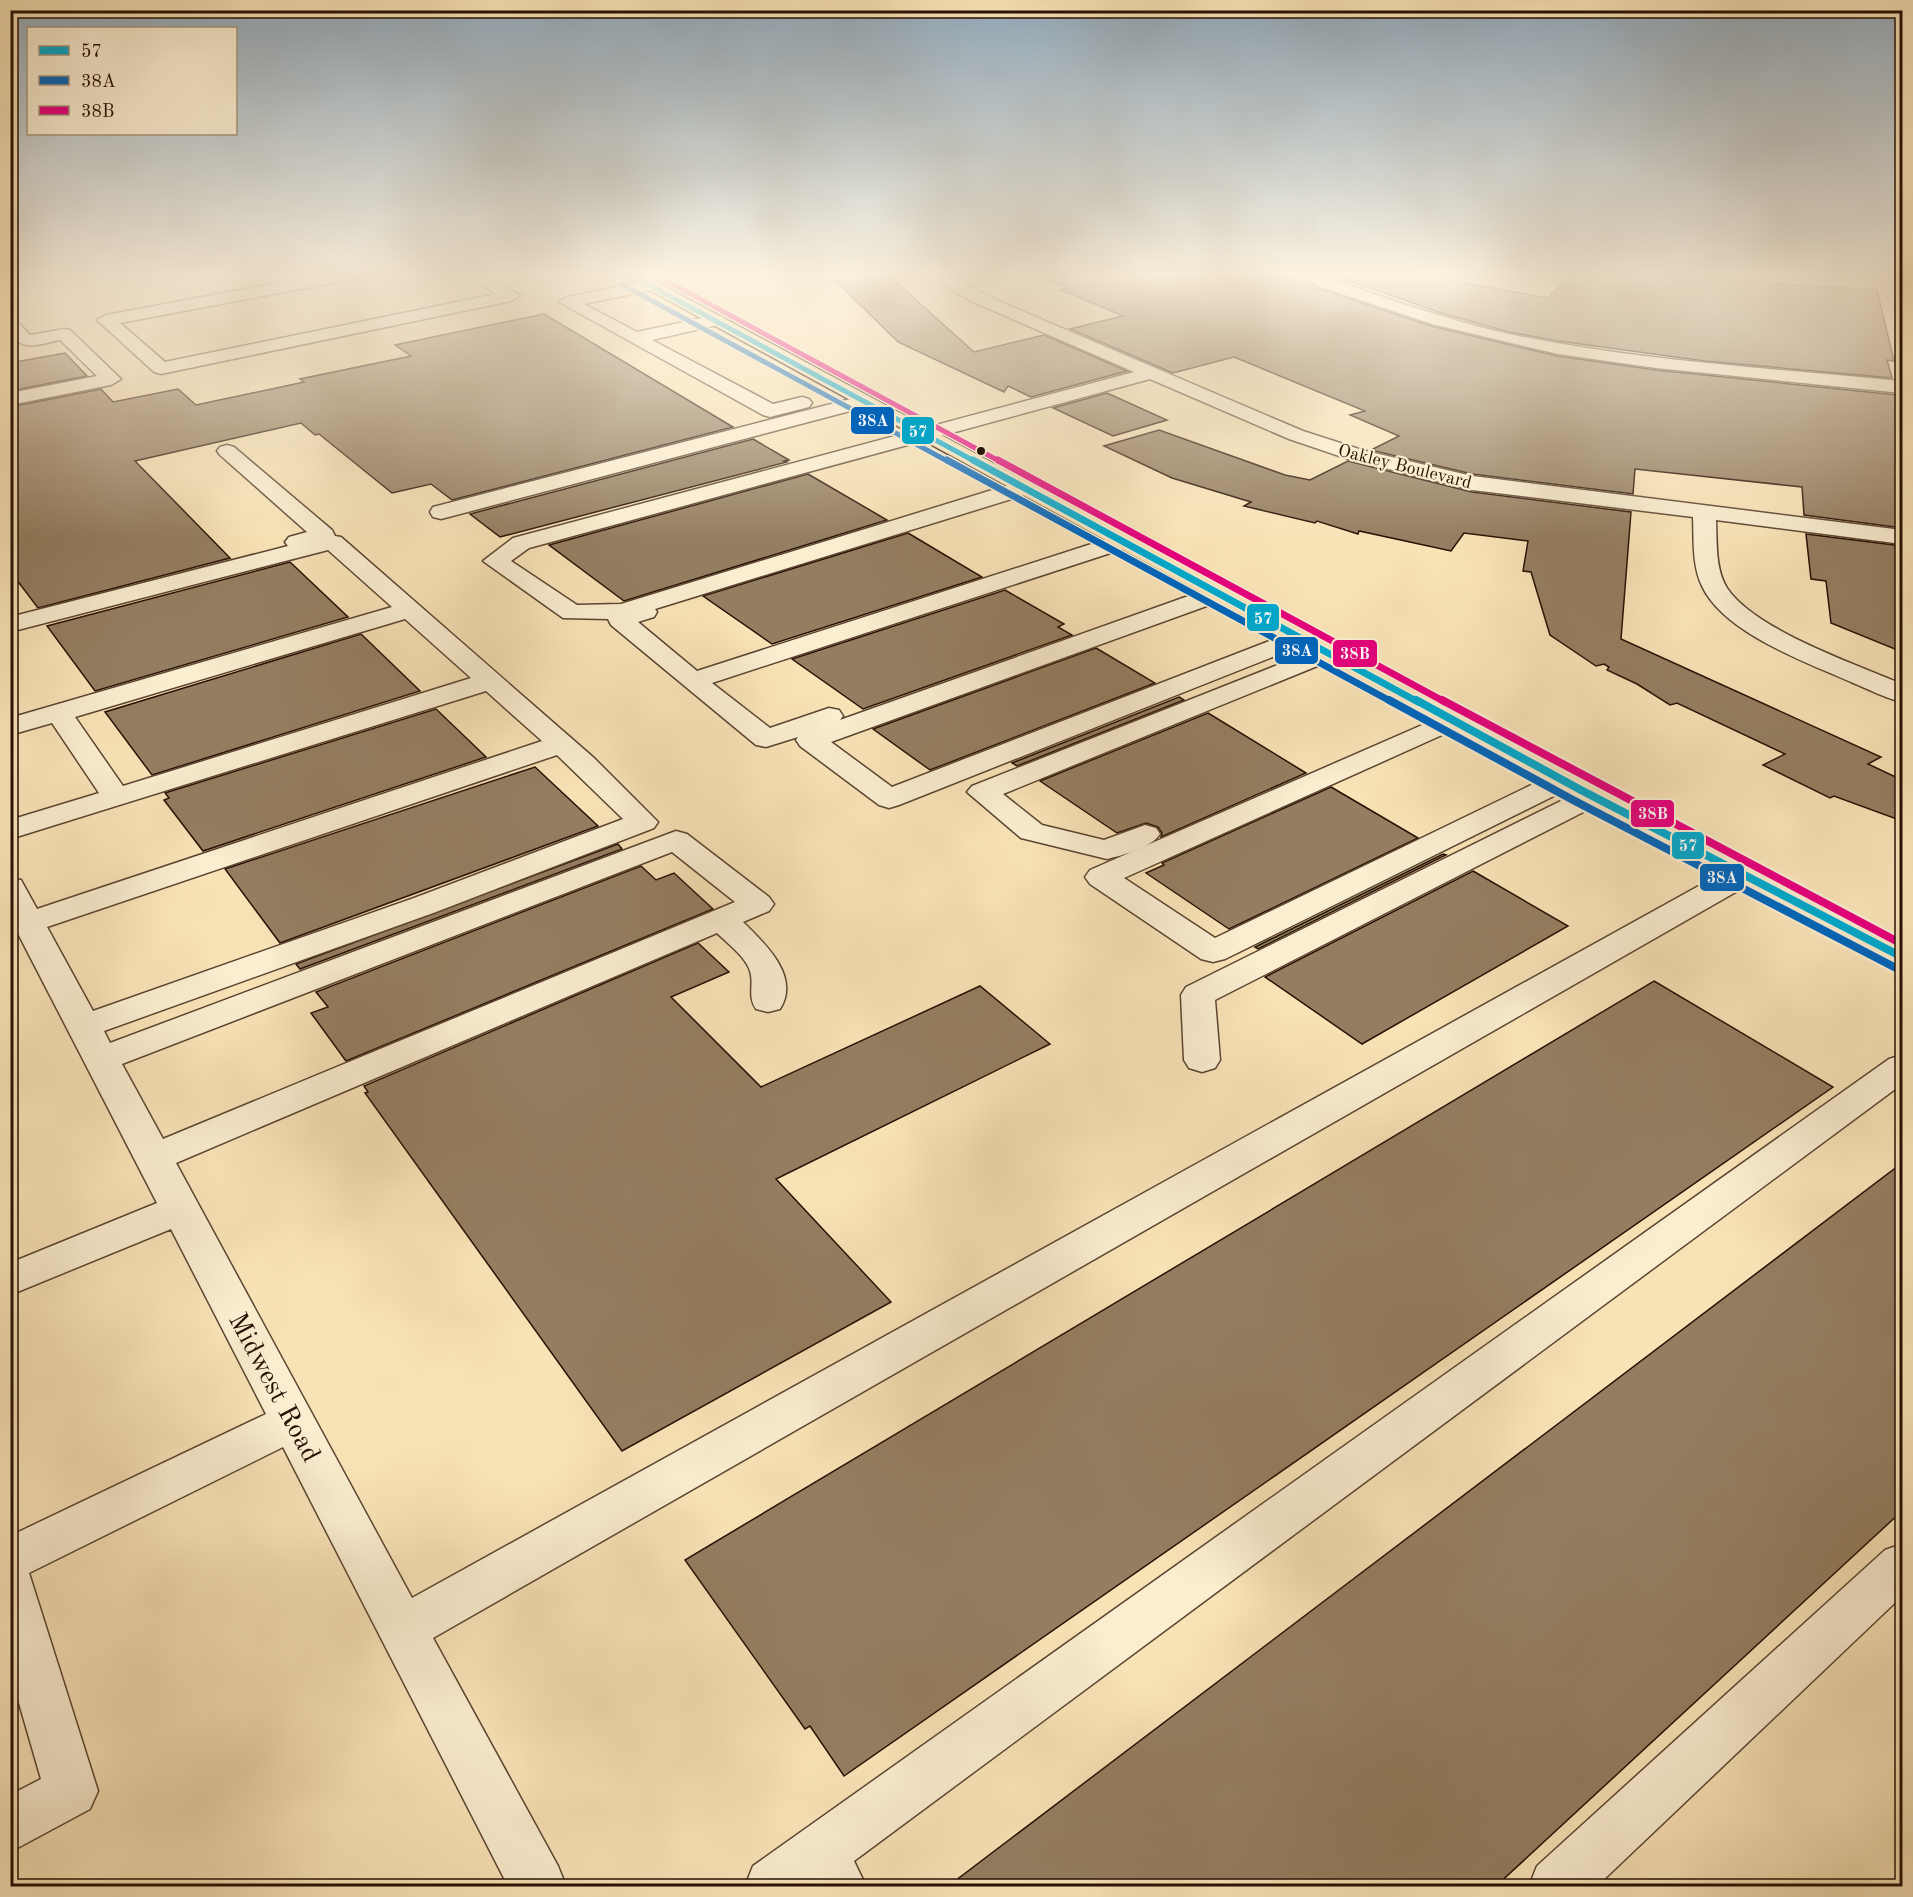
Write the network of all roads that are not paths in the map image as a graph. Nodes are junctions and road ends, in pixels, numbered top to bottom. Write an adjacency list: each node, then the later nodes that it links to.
1 (93, 362): 10 (street)
2 (154, 362): 8 (street)
3 (193, 362): 8 (street)
4 (679, 362): 12 (street)
5 (790, 362): 12 (main road)
6 (1121, 362): 9 (street, Oakley Boulevard)
7 (1657, 362): 11 (street)
8 (161, 368): 10 (street)
9 (1149, 374): 14 (street); 18 (street, Oakley Boulevard)
10 (111, 379): 13 (street)
11 (1902, 387)
12 (854, 397): 14 (main road); 17 (street)
13 (10, 399)
14 (923, 435): 16 (main road); 16 (street)
15 (227, 451): 23 (street)
16 (1027, 490): 20 (main road); 29 (street)
17 (441, 512)
18 (1704, 512): 19 (street, Oakley Boulevard); 30 (street)
19 (1902, 537)
20 (1121, 542): 21 (main road); 29 (street)
21 (1217, 594): 24 (street); 26 (main road)
22 (409, 610): 25 (street); 28 (street); 31 (street)
23 (10, 614)
24 (1160, 615): 26 (street); 29 (street)
25 (10, 625)
26 (1299, 638): 27 (main road)
27 (1328, 653): 32 (main road); 32 (street)
28 (490, 681): 34 (street); 37 (street)
29 (693, 681)
30 (1902, 694)
31 (59, 713): 33 (street); 37 (street)
32 (1442, 715): 35 (main road); 35 (street)
33 (10, 727)
34 (562, 744): 42 (street); 44 (street)
35 (1564, 780): 36 (main road)
36 (1593, 796): 39 (main road); 49 (street)
37 (116, 797): 38 (street)
38 (10, 830)
39 (1744, 874): 43 (main road); 58 (street)
40 (10, 887): 42 (street, Midwest Road)
41 (723, 920): 45 (street); 47 (street); 51 (street)
42 (29, 922): 46 (street, Midwest Road)
43 (1902, 957)
44 (156, 1000): 46 (street); 47 (street)
45 (768, 1001)
46 (84, 1026): 48 (street, Midwest Road)
47 (177, 1030): 48 (street)
48 (101, 1059): 51 (street, Midwest Road)
49 (1202, 1060)
50 (1897, 1078): 60 (street)
51 (154, 1157): 52 (street, Midwest Road)
52 (181, 1209): 53 (street); 54 (street, Midwest Road)
53 (10, 1280)
54 (293, 1422): 55 (street); 58 (street, Midwest Road)
55 (10, 1559)
56 (1902, 1565): 63 (street)
57 (10, 1585): 59 (street)
58 (403, 1629): 61 (street, Midwest Road)
59 (10, 1825)
60 (827, 1871): 62 (street)
61 (538, 1887)
62 (773, 1887)
63 (1557, 1887)

